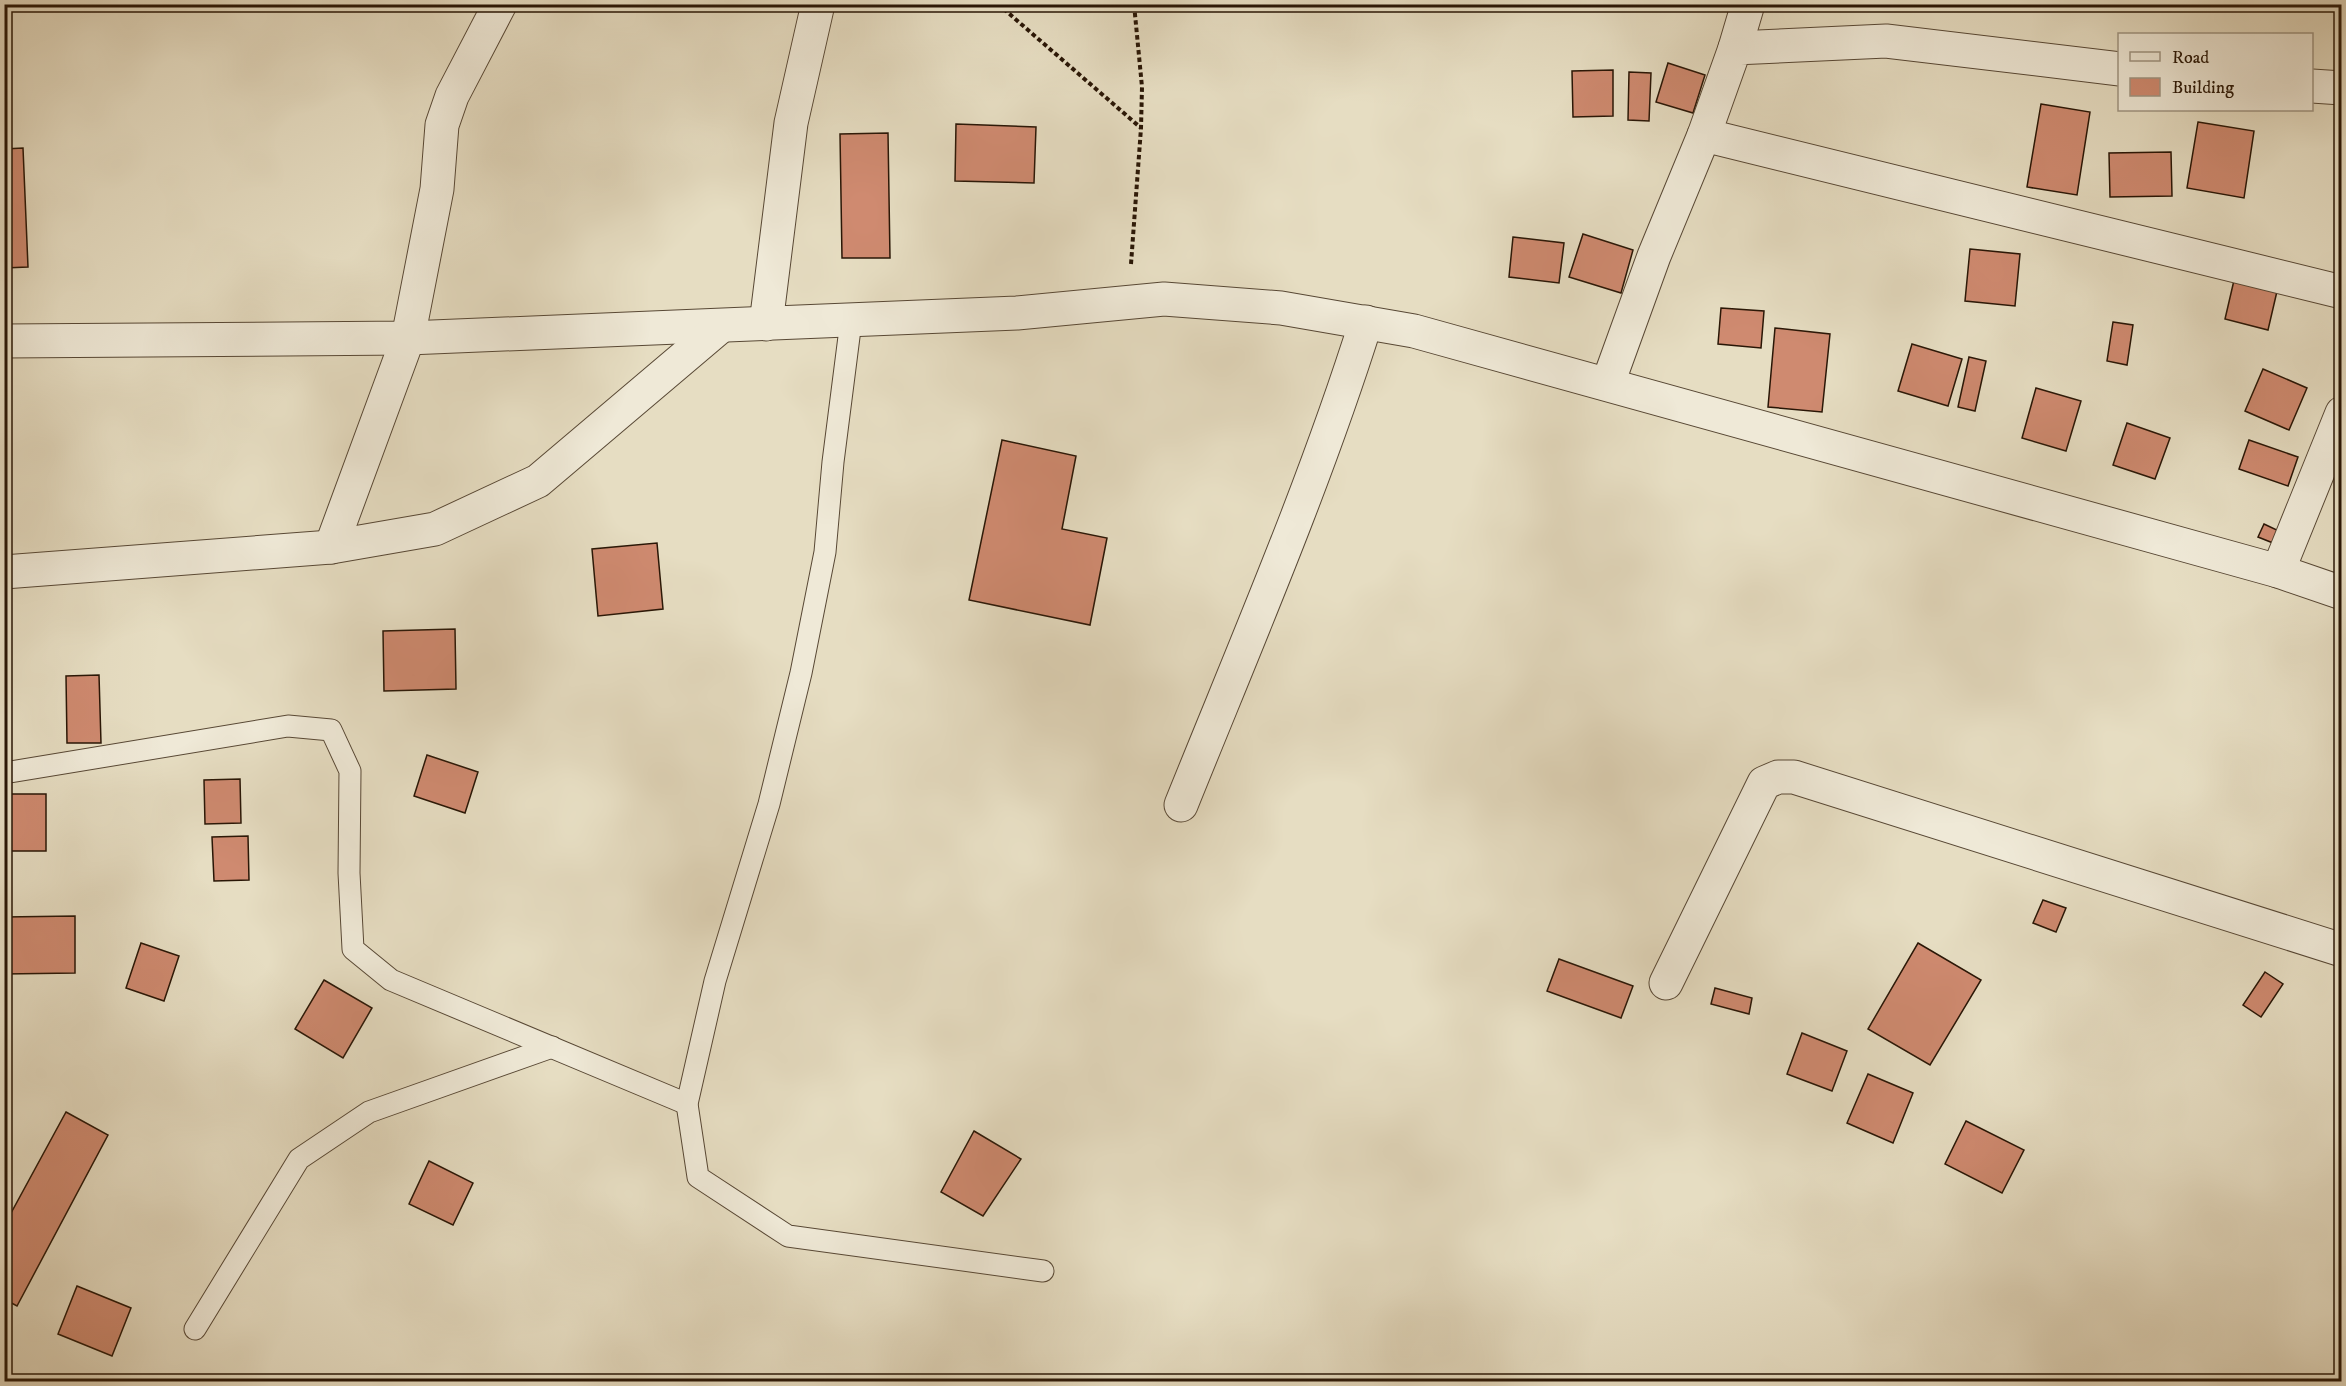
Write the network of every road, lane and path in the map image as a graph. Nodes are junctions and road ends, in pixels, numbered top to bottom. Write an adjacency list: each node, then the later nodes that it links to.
1 (500, 4): 18 (street)
2 (818, 4): 16 (street)
3 (998, 4): 10 (path)
4 (1134, 4): 10 (path)
5 (1748, 4): 6 (street)
6 (1735, 48): 7 (street); 11 (street)
7 (2118, 69)
8 (2313, 86): 9 (street)
9 (2342, 88)
10 (1141, 128): 13 (path)
11 (1704, 135): 12 (street); 20 (street)
12 (2342, 292)
13 (1128, 303): 14 (street); 15 (street)
14 (851, 321): 16 (street); 31 (lane)
15 (1366, 322): 20 (street); 27 (street)
16 (766, 324): 17 (street)
17 (721, 326): 18 (street); 22 (street)
18 (408, 338): 19 (street); 22 (street)
19 (4, 341)
20 (1608, 383): 23 (street)
21 (2342, 413): 23 (street)
22 (332, 547): 24 (street)
23 (2278, 571): 25 (street)
24 (4, 572)
25 (2342, 593)
26 (4, 773): 30 (lane)
27 (1181, 806)
28 (2342, 950): 29 (street)
29 (1666, 983)
30 (552, 1047): 31 (lane); 33 (lane)
31 (687, 1104): 32 (lane)
32 (1043, 1271)
33 (195, 1329)

